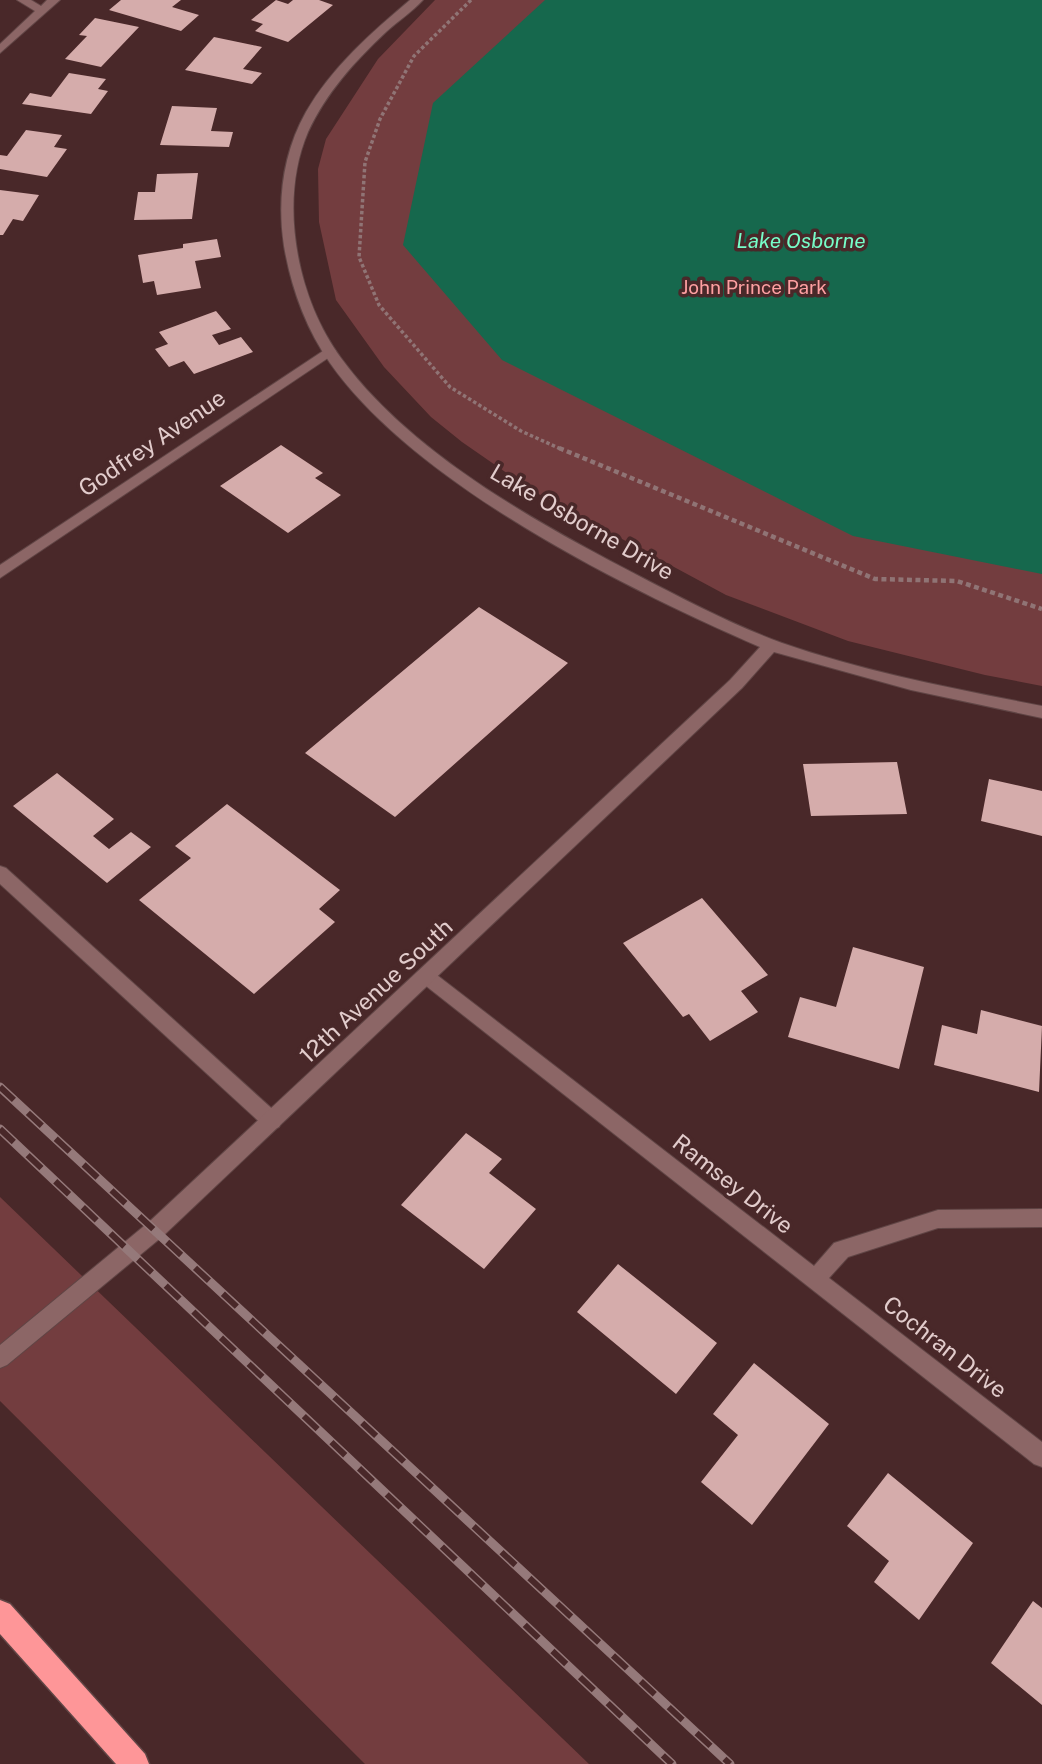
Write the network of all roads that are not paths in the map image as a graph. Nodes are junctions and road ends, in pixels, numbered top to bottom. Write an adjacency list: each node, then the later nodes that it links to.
1 (23, 0): 4 (street)
2 (54, 0): 4 (street)
3 (417, 0): 6 (street, Lake Osborne Drive)
4 (41, 10): 5 (street)
5 (0, 50)
6 (329, 351): 7 (street, Godfrey Avenue); 8 (street, Lake Osborne Drive)
7 (0, 573)
8 (771, 645): 9 (street, Lake Osborne Drive); 11 (street, 12th Avenue South)
9 (1042, 712)
10 (0, 873): 12 (street)
11 (427, 977): 12 (street, 12th Avenue South); 14 (street, Ramsey Drive)
12 (272, 1121): 15 (street, 12th Avenue South)
13 (1042, 1218): 14 (street)
14 (815, 1279): 16 (street, Cochran Drive)
15 (0, 1358)
16 (1042, 1456)
17 (0, 1614): 18 (highway)
18 (135, 1764)

